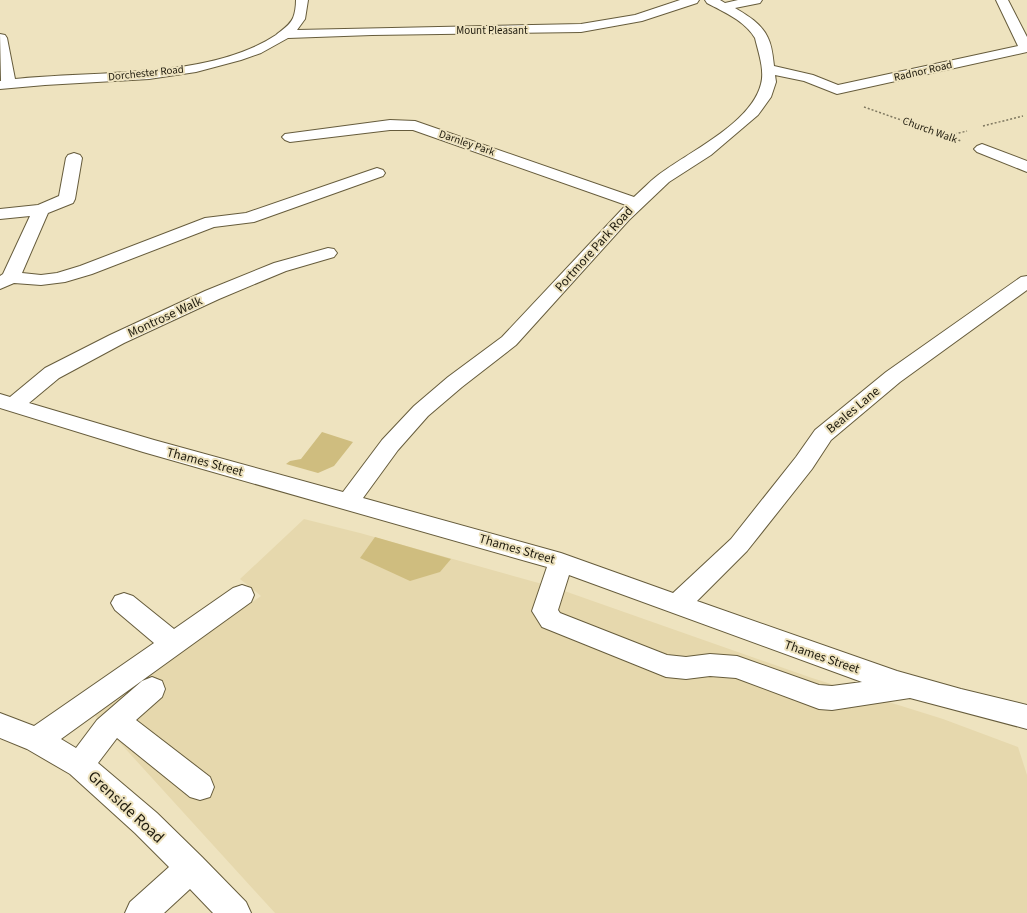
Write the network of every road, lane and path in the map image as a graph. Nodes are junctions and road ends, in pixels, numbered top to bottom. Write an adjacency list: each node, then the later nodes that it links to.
1 (302, 0): 6 (street)
2 (693, 0): 6 (street, Mount Pleasant)
3 (756, 0): 5 (street)
4 (1002, 0): 10 (street, Radnor Road)
5 (717, 4): 8 (street, Portmore Park Road)
6 (286, 34): 9 (street, Dorchester Road)
7 (0, 38): 9 (street)
8 (768, 69): 10 (street); 16 (street, Portmore Park Road)
9 (5, 85)
10 (837, 90): 12 (path, Church Walk)
11 (290, 137): 16 (street, Darnley Park)
12 (982, 149): 14 (street)
13 (74, 158): 17 (street)
14 (1027, 167)
15 (376, 173): 20 (street)
16 (637, 203): 23 (street, Portmore Park Road)
17 (41, 210): 18 (street); 20 (street)
18 (0, 214)
19 (328, 253): 22 (street, Montrose Walk)
20 (6, 280)
21 (1026, 282): 27 (street, Beales Lane)
22 (7, 403): 23 (street, Thames Street)
23 (348, 502): 24 (street, Thames Street)
24 (561, 562): 27 (street, Thames Street); 29 (street)
25 (242, 595): 28 (street)
26 (124, 603): 28 (street)
27 (678, 604): 29 (street, Thames Street)
28 (173, 643): 34 (street)
29 (911, 687): 31 (street, Thames Street)
30 (152, 689): 32 (street)
31 (1027, 717)
32 (116, 721): 35 (street); 36 (street)
33 (0, 725): 34 (street, Grenside Road)
34 (37, 740): 35 (street, Grenside Road)
35 (80, 765): 37 (street, Grenside Road)
36 (200, 787)
37 (191, 868): 38 (street); 39 (street, Grenside Road)
38 (141, 913)
39 (235, 913)

